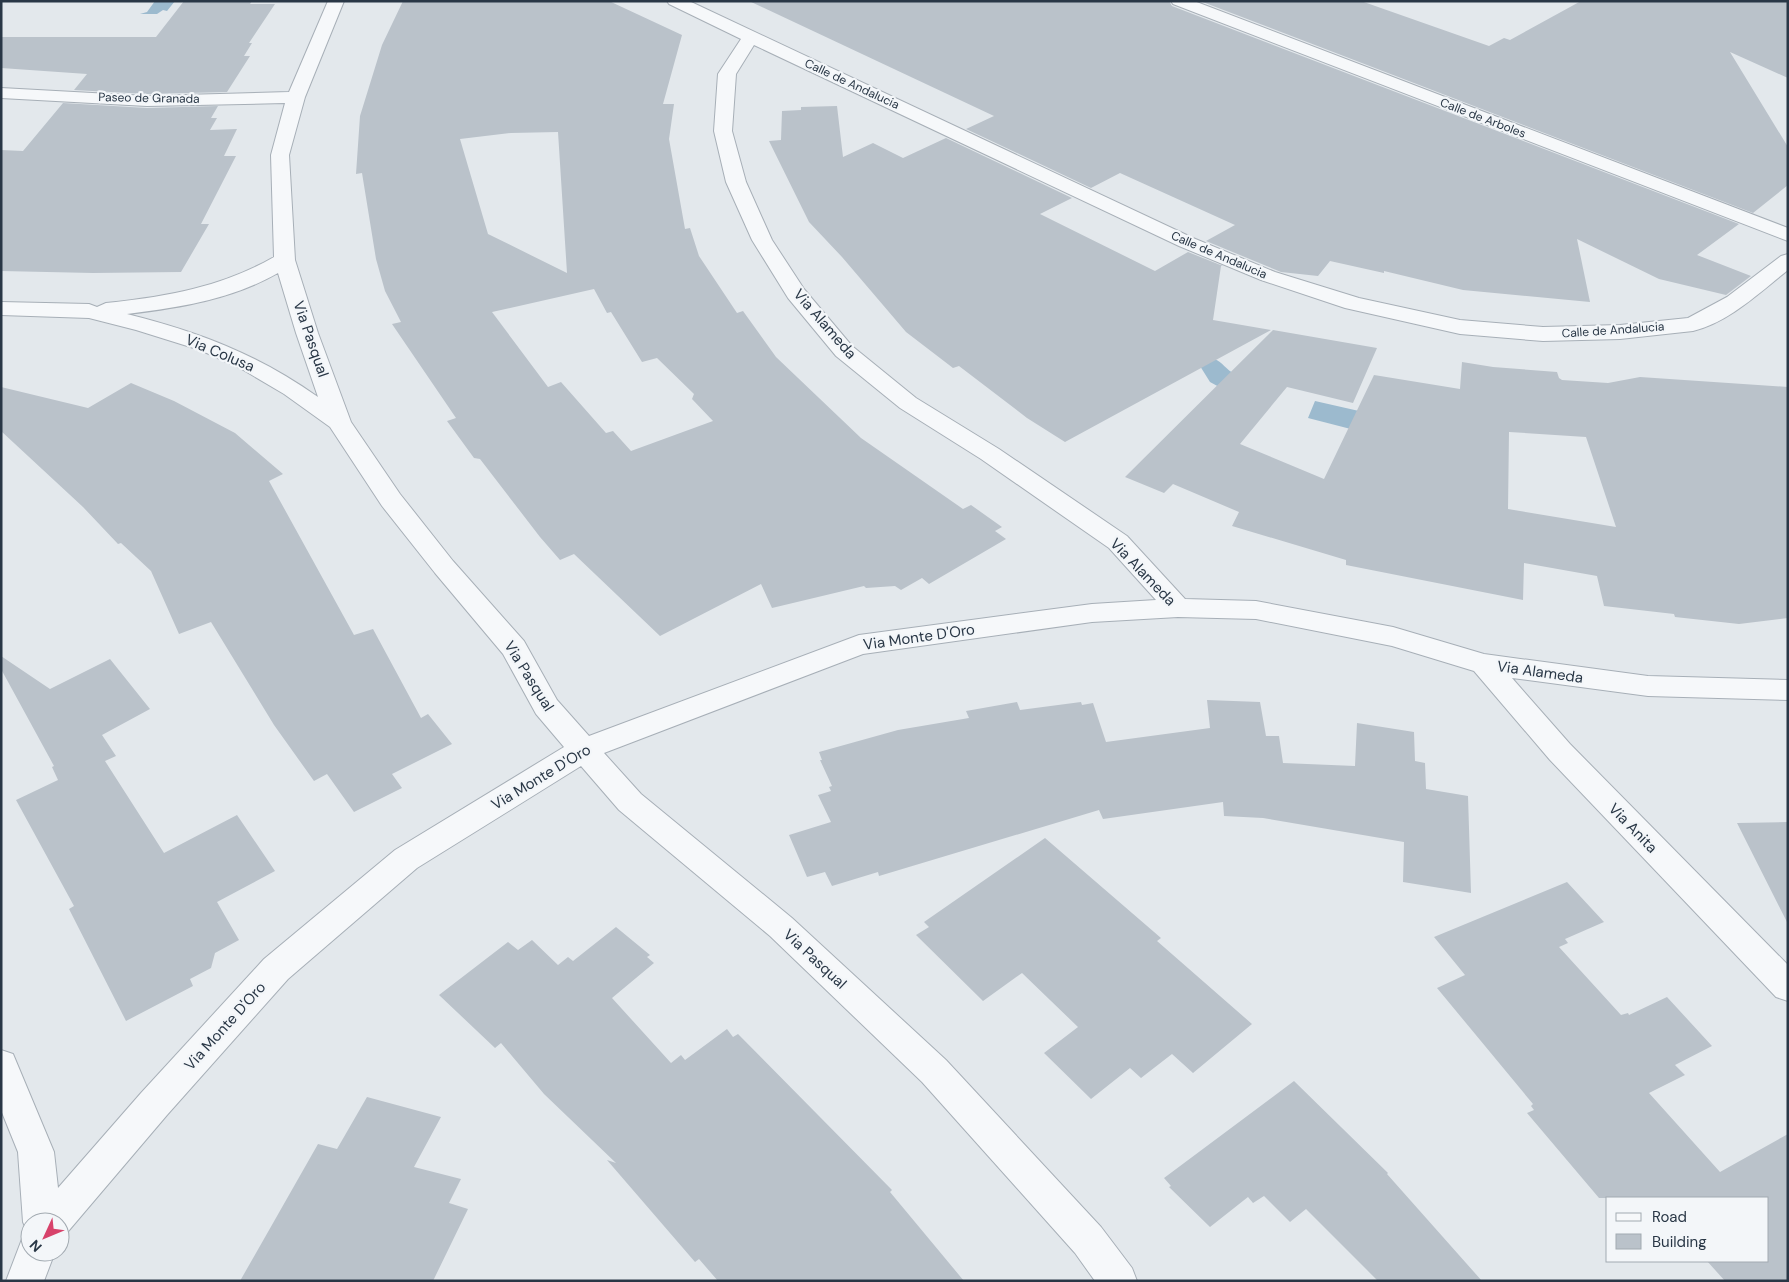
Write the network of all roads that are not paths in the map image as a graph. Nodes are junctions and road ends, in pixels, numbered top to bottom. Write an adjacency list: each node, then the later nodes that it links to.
1 (336, 1): 6 (street, Via Pasqual)
2 (675, 1): 4 (street, Calle de Andalucia)
3 (1179, 1): 7 (street, Calle de Arboles)
4 (751, 37): 9 (street, Calle de Andalucia); 13 (street, Via Alameda)
5 (1, 93): 6 (street, Paseo de Granada)
6 (296, 97): 8 (street, Via Pasqual)
7 (1788, 235)
8 (285, 260): 11 (street, Via Colusa); 12 (street, Via Pasqual)
9 (1788, 260)
10 (1, 308): 11 (street, Via Colusa)
11 (89, 311): 12 (street, Via Colusa)
12 (339, 422): 16 (street, Via Pasqual)
13 (1178, 608): 14 (street, Via Alameda); 16 (street, Via Monte D'Oro)
14 (1484, 664): 15 (street, Via Alameda); 17 (street, Via Anita)
15 (1788, 690)
16 (583, 750): 20 (street, Via Monte D'Oro); 23 (street, Via Pasqual)
17 (1788, 987)
18 (1, 1065): 19 (street)
19 (41, 1212)
20 (61, 1212)
21 (32, 1262): 22 (street)
22 (25, 1281)
23 (1118, 1281)

